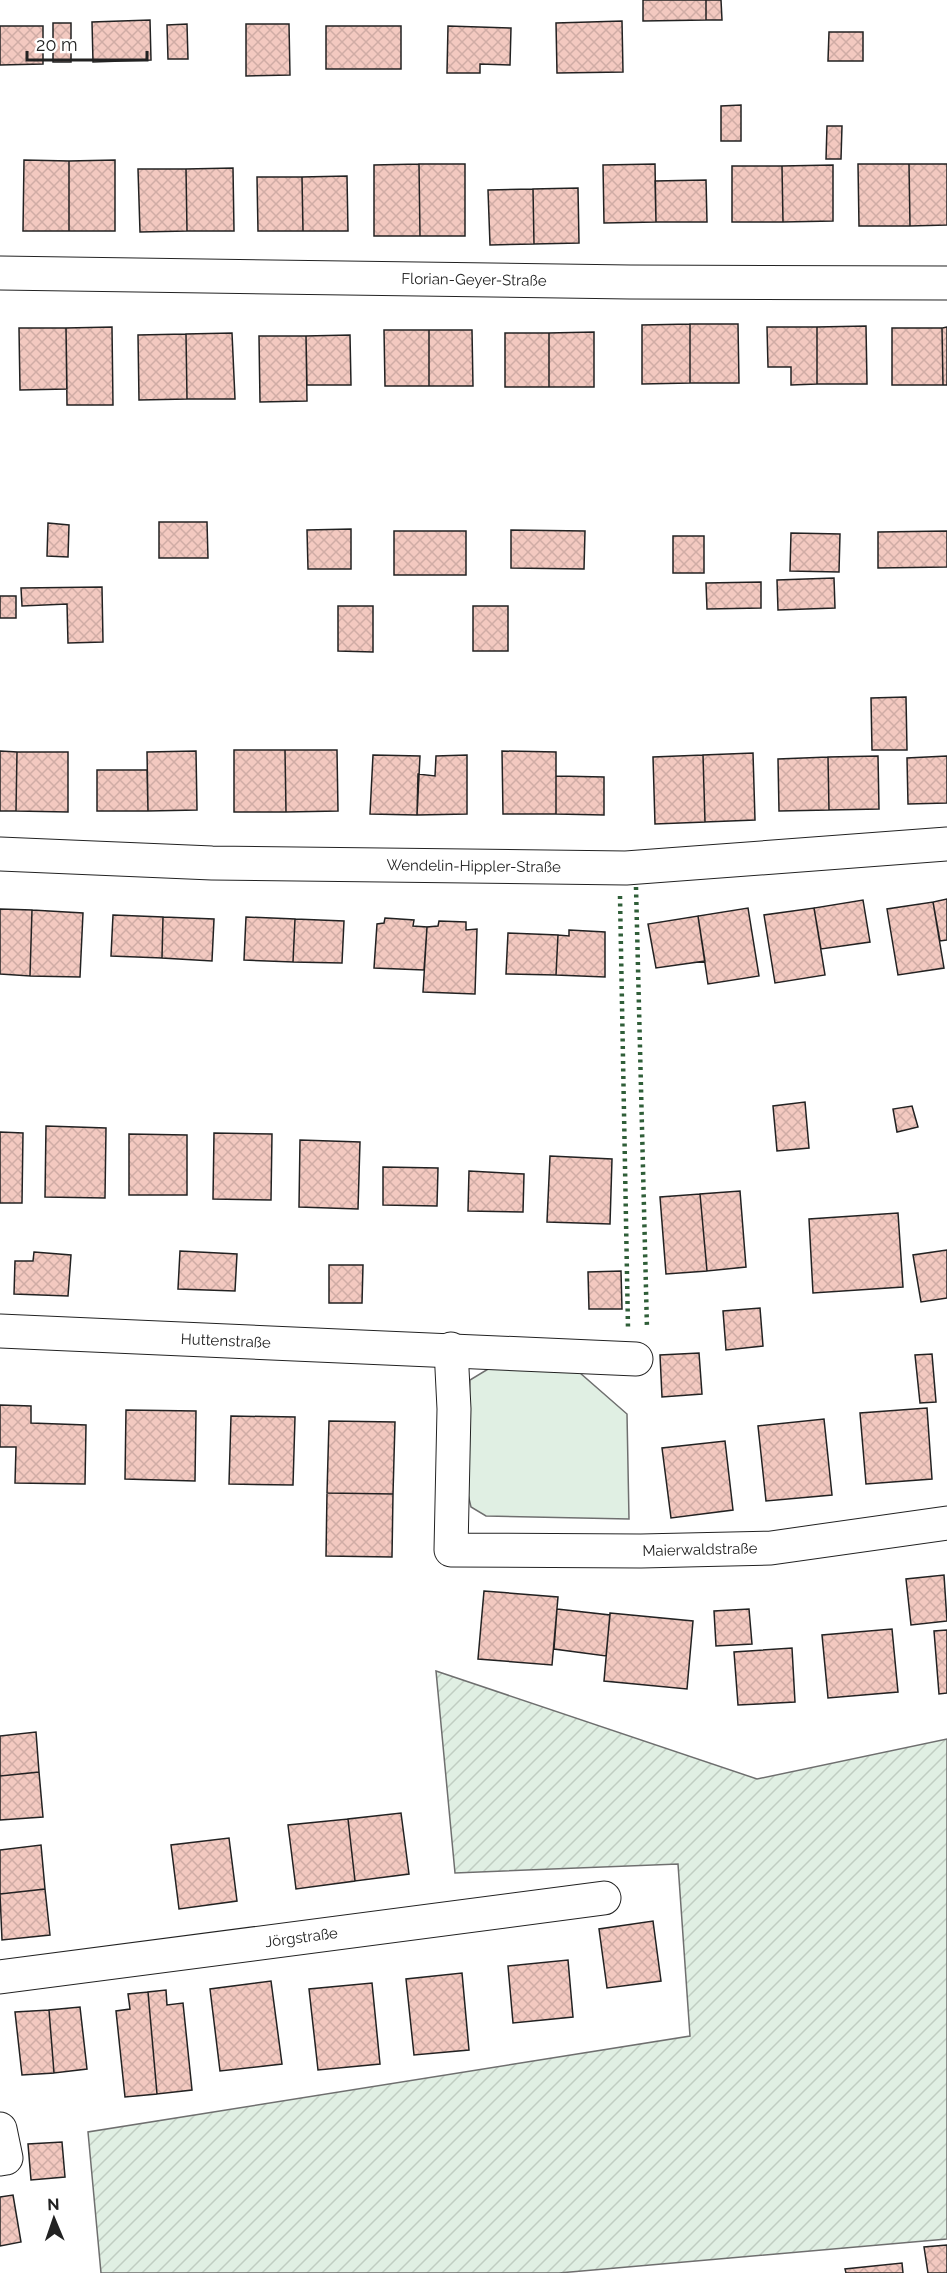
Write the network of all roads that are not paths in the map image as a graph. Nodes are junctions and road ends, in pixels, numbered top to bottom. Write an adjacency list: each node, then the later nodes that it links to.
1 (0, 273): 2 (street, Florian-Geyer-Straße)
2 (947, 283)
3 (947, 844): 4 (street, Wendelin-Hippler-Straße)
4 (0, 854)
5 (0, 1331): 6 (street, Huttenstraße)
6 (452, 1349): 7 (street, Huttenstraße); 8 (street, Maierwaldstraße)
7 (636, 1359)
8 (947, 1523)
9 (604, 1898): 10 (street, Jörgstraße)
10 (0, 1977)

